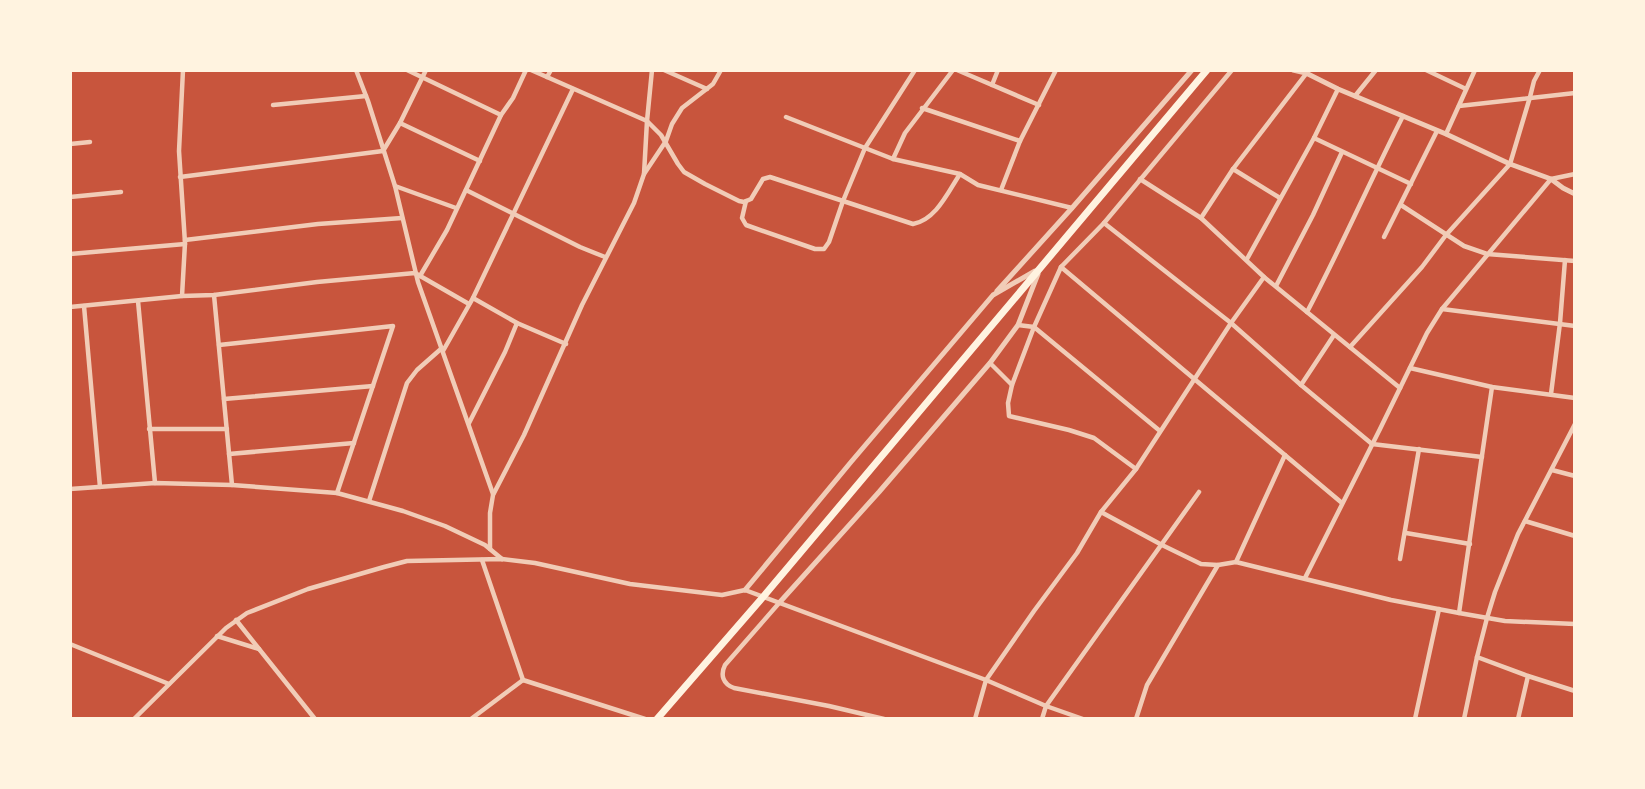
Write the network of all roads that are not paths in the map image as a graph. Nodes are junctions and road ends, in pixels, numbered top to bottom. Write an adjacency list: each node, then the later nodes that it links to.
1 (183, 70): 62 (street)
2 (356, 70): 32 (street)
3 (407, 70): 25 (street)
4 (426, 70): 25 (street)
5 (526, 70): 39 (street)
6 (531, 70): 24 (street)
7 (551, 70): 24 (street)
8 (652, 70): 42 (street)
9 (664, 70): 28 (street)
10 (721, 70): 28 (street)
11 (915, 70): 51 (street)
12 (955, 70): 26 (street); 38 (street)
13 (998, 70): 26 (street)
14 (1056, 70): 36 (street)
15 (1192, 70): 77 (street)
16 (1207, 70): 92 (highway)
17 (1231, 70): 63 (street)
18 (1293, 70): 23 (street)
19 (1377, 70): 33 (street)
20 (1426, 70): 30 (street)
21 (1475, 70): 30 (street)
22 (1540, 70): 34 (street)
23 (1308, 72): 29 (street); 57 (street)
24 (547, 77): 27 (street)
25 (422, 78): 39 (street); 43 (street)
26 (992, 85): 36 (street)
27 (573, 89): 42 (street); 78 (street)
28 (707, 89): 47 (street)
29 (1338, 89): 33 (street); 46 (street)
30 (1466, 89): 37 (street)
31 (1575, 93): 34 (street)
32 (366, 96): 35 (street); 52 (street)
33 (1354, 96): 40 (street)
34 (1531, 97): 37 (street); 56 (street)
35 (273, 105)
36 (1039, 105): 48 (street)
37 (1459, 106): 45 (street)
38 (922, 108): 48 (street); 54 (street)
39 (501, 115): 55 (street)
40 (1403, 116): 44 (street); 58 (street)
41 (786, 117): 51 (street)
42 (647, 121): 47 (street); 59 (street)
43 (400, 123): 52 (street); 55 (street)
44 (1437, 131): 45 (street); 65 (street)
45 (1446, 134): 56 (street)
46 (1314, 138): 53 (street); 72 (street)
47 (666, 141): 59 (street); 73 (street)
48 (1020, 141): 67 (street)
49 (90, 142): 50 (street)
50 (70, 144)
51 (865, 148): 54 (street); 74 (street)
52 (383, 151): 62 (street); 66 (street)
53 (1342, 152): 58 (street); 95 (street)
54 (893, 159): 60 (street)
55 (480, 161): 68 (street)
56 (1510, 164): 64 (street); 82 (street)
57 (1233, 169): 72 (street); 80 (street)
58 (1376, 169): 65 (street); 105 (street)
59 (644, 174): 87 (street)
60 (960, 174): 67 (street); 74 (street)
61 (1575, 174): 64 (street)
62 (180, 177): 84 (street)
63 (1140, 179): 80 (street); 81 (street)
64 (1550, 179): 70 (street); 86 (street)
65 (1411, 184): 75 (street)
66 (395, 187): 76 (street); 79 (street)
67 (1001, 190): 77 (street)
68 (466, 191): 76 (street); 78 (street)
69 (121, 192): 71 (street)
70 (1575, 194)
71 (70, 197)
72 (1280, 198): 88 (street)
73 (746, 201): 74 (street); 74 (street)
74 (843, 201)
75 (1401, 205): 82 (street); 83 (street)
76 (456, 208): 93 (street)
77 (1072, 208): 97 (street)
78 (512, 213): 87 (street); 99 (street)
79 (402, 218): 84 (street); 93 (street)
80 (1201, 218): 88 (street)
81 (1104, 223): 91 (street); 107 (street)
82 (1446, 235): 86 (street); 115 (street)
83 (1384, 237)
84 (185, 242): 85 (street); 98 (street)
85 (70, 254)
86 (1487, 254): 89 (street); 104 (street)
87 (606, 257): 113 (street)
88 (1247, 259): 94 (street)
89 (1565, 260): 90 (street); 108 (street)
90 (1575, 261)
91 (1062, 267): 111 (street); 119 (street)
92 (1041, 268): 97 (street); 109 (street); 165 (highway)
93 (418, 274): 96 (street); 101 (street); 116 (street)
94 (1264, 277): 95 (street); 107 (street)
95 (1276, 286): 105 (street)
96 (214, 295): 98 (street); 114 (street)
97 (993, 295): 164 (street)
98 (182, 296): 100 (street)
99 (472, 298): 101 (street); 106 (street)
100 (138, 301): 102 (street); 130 (street)
101 (469, 304): 116 (street)
102 (84, 306): 103 (street); 144 (street)
103 (70, 307)
104 (1442, 309): 108 (street); 118 (street)
105 (1307, 312): 112 (street)
106 (517, 323): 113 (street); 128 (street)
107 (1231, 323): 119 (street); 121 (street)
108 (1560, 323): 110 (street); 125 (street)
109 (1018, 325): 111 (street); 117 (street)
110 (1575, 326)
111 (1034, 327): 120 (street); 132 (street)
112 (1334, 335): 115 (street); 121 (street)
113 (565, 344): 148 (street)
114 (219, 345): 122 (street); 127 (street)
115 (1350, 347): 124 (street)
116 (442, 350): 128 (street); 149 (street)
117 (990, 363): 120 (street); 166 (street)
118 (1410, 368): 123 (street); 124 (street)
119 (1195, 377): 132 (street); 137 (street)
120 (1012, 385): 139 (street)
121 (1300, 385): 134 (street)
122 (373, 386): 127 (street); 133 (street)
123 (1492, 387): 125 (street); 138 (street)
124 (1400, 388): 134 (street)
125 (1551, 394): 126 (street)
126 (1575, 398)
127 (224, 399): 131 (street)
128 (469, 424): 148 (street)
129 (1575, 424): 140 (street)
130 (149, 429): 131 (street); 142 (street)
131 (227, 429): 136 (street)
132 (1160, 431): 139 (street)
133 (354, 443): 136 (street); 147 (street)
134 (1372, 444): 135 (street); 150 (street)
135 (1419, 449): 138 (street); 153 (street)
136 (229, 454): 143 (street)
137 (1285, 455): 150 (street); 161 (street)
138 (1482, 457): 155 (street)
139 (1136, 469): 151 (street)
140 (1552, 470): 141 (street); 152 (street)
141 (1575, 476)
142 (155, 483): 143 (street); 144 (street)
143 (232, 485): 147 (street)
144 (100, 487): 145 (street)
145 (70, 489)
146 (1199, 492): 156 (street)
147 (337, 493): 149 (street)
148 (493, 495): 157 (street)
149 (369, 501): 157 (street)
150 (1342, 503): 163 (street)
151 (1101, 512): 156 (street); 178 (street)
152 (1525, 521): 154 (street); 169 (street)
153 (1406, 533): 155 (street); 159 (street)
154 (1575, 536)
155 (1470, 544): 168 (street)
156 (1162, 545): 162 (street); 181 (street)
157 (490, 549): 158 (street)
158 (502, 559): 160 (street); 164 (street)
159 (1400, 559)
160 (482, 560): 170 (street); 177 (street)
161 (1236, 562): 162 (street); 163 (street)
162 (1218, 565): 191 (street)
163 (1305, 578): 167 (street)
164 (745, 590): 165 (street)
165 (763, 597): 166 (street); 186 (highway)
166 (780, 602): 178 (street); 187 (street)
167 (1439, 609): 168 (street); 192 (street)
168 (1459, 613): 169 (street)
169 (1487, 618): 171 (street); 175 (street)
170 (236, 620): 172 (street); 174 (street)
171 (1575, 624)
172 (217, 636): 174 (street); 179 (street)
173 (70, 645): 179 (street)
174 (260, 649): 183 (street)
175 (1477, 657): 176 (street); 193 (street)
176 (1528, 676): 180 (street); 194 (street)
177 (523, 680): 184 (street); 185 (street)
178 (986, 680): 181 (street); 188 (street)
179 (169, 684): 182 (street)
180 (1575, 691)
181 (1046, 706): 189 (street); 190 (street)
182 (134, 719)
183 (315, 719)
184 (471, 719)
185 (645, 719)
186 (657, 719)
187 (884, 719)
188 (975, 719)
189 (1042, 719)
190 (1083, 719)
191 (1136, 719)
192 (1415, 719)
193 (1464, 719)
194 (1518, 719)

